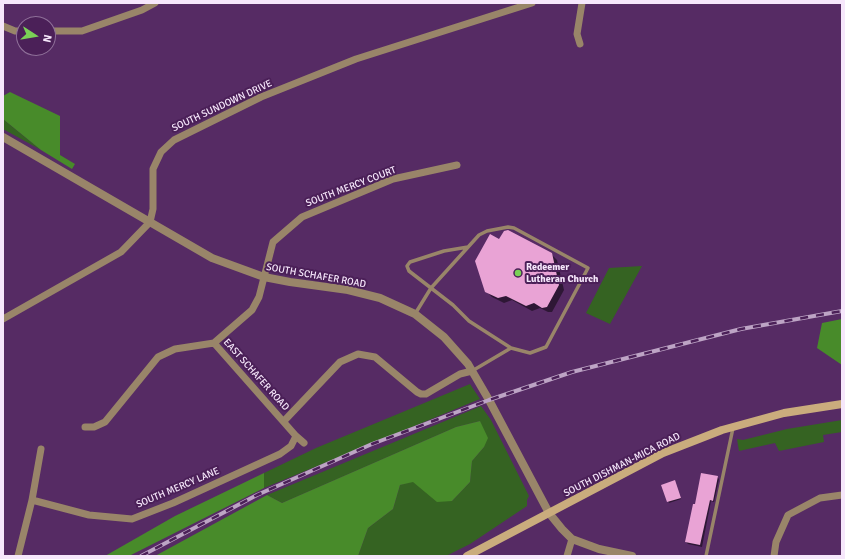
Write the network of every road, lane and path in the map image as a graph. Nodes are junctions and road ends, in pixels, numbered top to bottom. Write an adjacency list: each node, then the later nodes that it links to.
1 (155, 3): 6 (street)
2 (532, 3): 10 (street, SOUTH SUNDOWN DRIVE)
3 (582, 3): 7 (street)
4 (3, 26): 5 (street)
5 (16, 31)
6 (56, 31)
7 (580, 44)
8 (3, 137): 10 (street, SOUTH SCHAFER ROAD)
9 (457, 165): 12 (street, SOUTH MERCY COURT)
10 (150, 222): 12 (street, SOUTH SCHAFER ROAD); 15 (street)
11 (468, 246): 13 (lane); 13 (lane); 17 (lane)
12 (264, 277): 14 (street, SOUTH SCHAFER ROAD); 16 (street, SOUTH MERCY COURT)
13 (431, 288): 14 (lane); 17 (lane)
14 (415, 314): 18 (street, SOUTH SCHAFER ROAD)
15 (3, 319)
16 (214, 343): 20 (street, EAST SCHAFER ROAD); 21 (street)
17 (512, 348): 18 (lane)
18 (472, 371): 20 (street, EAST SCHAFER ROAD); 28 (street, SOUTH SCHAFER ROAD)
19 (842, 404): 22 (main road, SOUTH DISHMAN-MICA ROAD)
20 (284, 421): 23 (street, EAST SCHAFER ROAD)
21 (85, 427)
22 (733, 427): 28 (main road, SOUTH DISHMAN-MICA ROAD); 34 (lane)
23 (296, 436): 24 (street, EAST SCHAFER ROAD); 27 (street, SOUTH MERCY LANE)
24 (304, 443)
25 (42, 449): 27 (street)
26 (842, 495): 35 (street)
27 (32, 500): 30 (street)
28 (549, 514): 29 (street, SOUTH SCHAFER ROAD); 31 (main road, SOUTH DISHMAN-MICA ROAD)
29 (572, 539): 32 (street); 33 (street)
30 (18, 556)
31 (466, 556)
32 (567, 556)
33 (632, 556)
34 (706, 556)
35 (774, 556)

